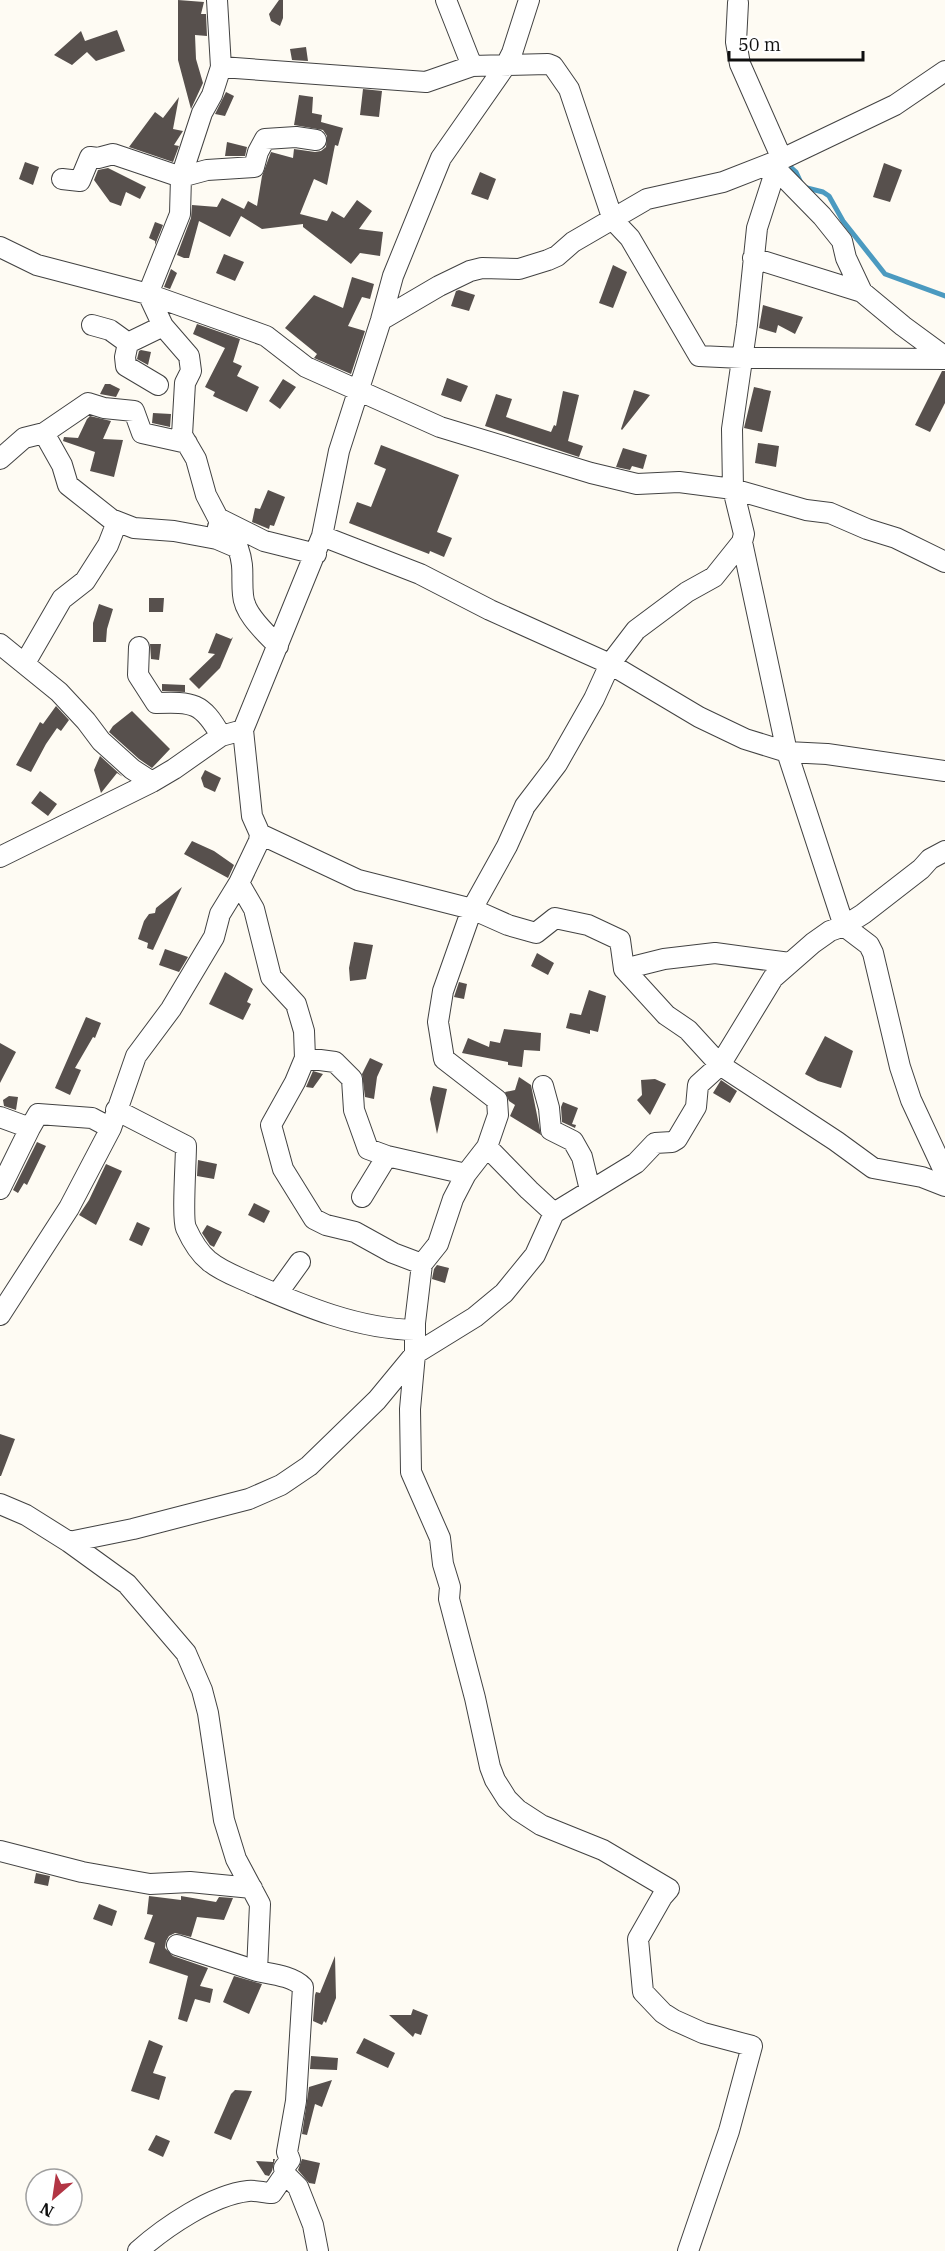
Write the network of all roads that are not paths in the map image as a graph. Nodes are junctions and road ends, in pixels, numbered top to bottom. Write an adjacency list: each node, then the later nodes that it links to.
1 (217, 0): 7 (street)
2 (446, 0): 6 (street)
3 (529, 0): 5 (street)
4 (738, 1): 10 (street)
5 (506, 65): 6 (street); 13 (street); 18 (street)
6 (472, 66): 7 (street)
7 (221, 67): 11 (street)
8 (945, 70): 10 (street)
9 (316, 140): 11 (street)
10 (779, 164): 13 (street); 15 (street); 16 (street)
11 (181, 177): 12 (street); 17 (street)
12 (62, 179)
13 (613, 220): 18 (street); 22 (street)
14 (0, 247): 17 (street)
15 (753, 258): 16 (street); 22 (street)
16 (862, 292): 23 (street)
17 (148, 294): 20 (street); 25 (street)
18 (381, 320): 25 (street)
19 (92, 326): 21 (street)
20 (163, 326): 21 (street); 27 (street)
21 (128, 343): 24 (street)
22 (742, 358): 23 (street); 29 (street)
23 (945, 358)
24 (158, 385)
25 (358, 391): 29 (street); 34 (street)
26 (44, 433): 27 (street); 28 (street); 31 (street)
27 (186, 443): 30 (street)
28 (0, 459)
29 (733, 489): 33 (street); 35 (street)
30 (218, 518): 32 (street); 34 (street)
31 (117, 522): 32 (street); 39 (street)
32 (217, 539): 37 (street)
33 (742, 542): 40 (street); 43 (street)
34 (319, 545): 37 (street); 40 (street)
35 (945, 562)
36 (0, 644): 39 (street)
37 (278, 646): 41 (street)
38 (139, 647): 42 (street)
39 (25, 663): 45 (street)
40 (610, 664): 43 (street); 50 (street)
41 (243, 730): 42 (street); 46 (street)
42 (220, 736): 45 (street)
43 (787, 752): 44 (street); 51 (street)
44 (945, 771)
45 (152, 782): 48 (street)
46 (260, 834): 49 (street); 50 (street)
47 (945, 851): 51 (street)
48 (0, 857)
49 (239, 883): 54 (street); 58 (street)
50 (472, 909): 53 (street); 60 (street)
51 (844, 926): 52 (street); 62 (street)
52 (790, 963): 53 (street); 55 (street)
53 (624, 969): 55 (street)
54 (305, 1058): 61 (street); 70 (street)
55 (720, 1065): 64 (street); 66 (street)
56 (543, 1086): 66 (street)
57 (0, 1117): 59 (street)
58 (114, 1119): 59 (street); 71 (street); 72 (street)
59 (30, 1128): 65 (street)
60 (487, 1147): 63 (street); 68 (street)
61 (387, 1156): 63 (street); 67 (street)
62 (945, 1173)
63 (466, 1174): 70 (street)
64 (945, 1186)
65 (0, 1189)
66 (590, 1190): 68 (street)
67 (362, 1197)
68 (554, 1213): 74 (street)
69 (300, 1262): 71 (street)
70 (422, 1264): 73 (street)
71 (277, 1294): 73 (street)
72 (0, 1315)
73 (415, 1330): 74 (street)
74 (416, 1354): 76 (street); 84 (street)
75 (0, 1504): 76 (street)
76 (69, 1542): 78 (street)
77 (0, 1851): 78 (street)
78 (252, 1888): 80 (street)
79 (177, 1945): 80 (street)
80 (257, 1971): 81 (street)
81 (285, 2174): 82 (street); 83 (street)
82 (138, 2251)
83 (318, 2251)
84 (688, 2251)

